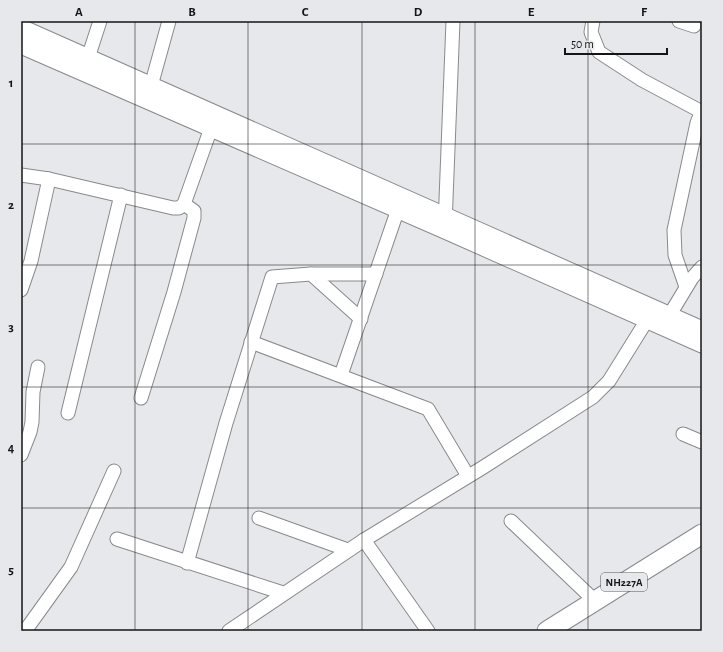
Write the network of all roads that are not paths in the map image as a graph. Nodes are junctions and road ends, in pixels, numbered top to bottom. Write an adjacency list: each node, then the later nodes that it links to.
1 (100, 21): 9 (street)
2 (168, 21): 10 (street)
3 (453, 21): 19 (street)
4 (593, 21): 11 (street)
5 (679, 21): 6 (street)
6 (694, 26)
7 (21, 28): 9 (main road)
8 (21, 45): 13 (main road)
9 (88, 58): 10 (main road)
10 (151, 86): 19 (main road)
11 (702, 112)
12 (702, 116): 23 (street)
13 (211, 128): 17 (street); 18 (main road)
14 (21, 175): 15 (street)
15 (49, 179): 16 (street); 24 (street)
16 (121, 195): 17 (street); 34 (street)
17 (184, 204): 33 (street)
18 (398, 209): 19 (main road); 22 (street)
19 (446, 223): 25 (main road); 27 (main road)
20 (702, 268): 23 (street)
21 (311, 274): 22 (street); 26 (street); 29 (street)
22 (376, 274): 26 (street)
23 (686, 287): 25 (street)
24 (21, 290)
25 (669, 316): 28 (main road)
26 (361, 319): 32 (street)
27 (647, 320): 30 (main road); 39 (street)
28 (702, 330)
29 (251, 342): 32 (street); 46 (street)
30 (702, 344)
31 (38, 367): 37 (street)
32 (341, 376): 39 (street)
33 (141, 398)
34 (68, 413)
35 (683, 434): 36 (street)
36 (702, 442)
37 (21, 455)
38 (114, 471): 49 (street)
39 (468, 476): 44 (street)
40 (259, 518): 45 (street)
41 (511, 521): 48 (street)
42 (700, 538): 48 (highway, NH227A)
43 (118, 540): 46 (street)
44 (364, 540): 45 (street); 51 (street)
45 (348, 550): 47 (street)
46 (187, 563): 47 (street)
47 (283, 594): 50 (street)
48 (595, 601): 52 (highway, NH227A)
49 (25, 631)
50 (229, 631)
51 (428, 631)
52 (547, 631)

